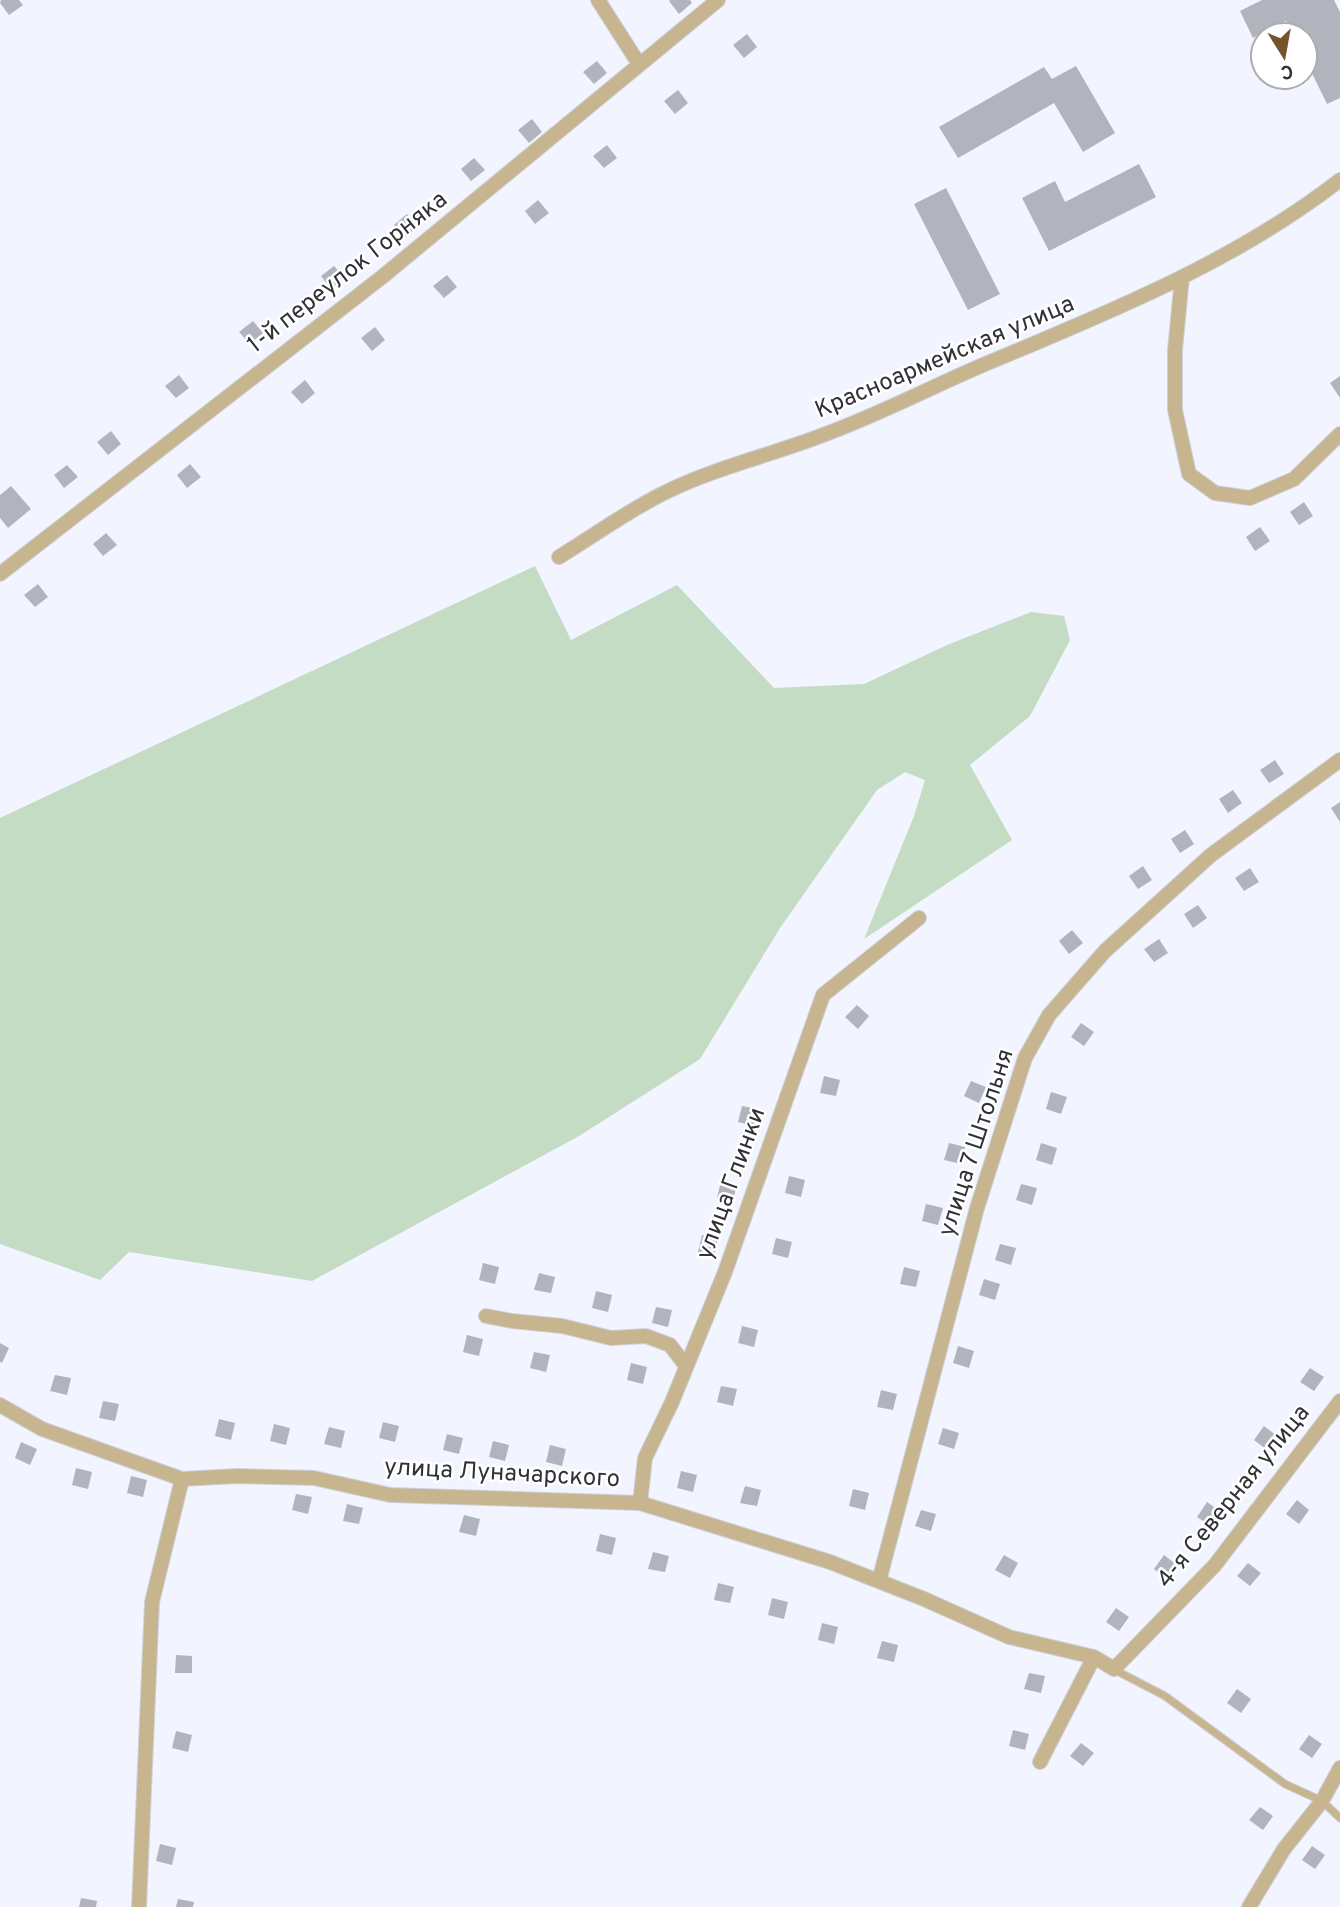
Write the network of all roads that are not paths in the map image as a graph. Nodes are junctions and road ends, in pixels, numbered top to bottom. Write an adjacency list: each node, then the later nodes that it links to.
1 (598, 0): 3 (street)
2 (718, 0): 3 (street, 1-й переулок Горняка)
3 (639, 64): 8 (street, 1-й переулок Горняка)
4 (1340, 180): 5 (street, Красноармейская улица)
5 (1182, 277): 6 (street); 7 (street, Красноармейская улица)
6 (1340, 434)
7 (559, 556)
8 (0, 574)
9 (1340, 760): 17 (street, улица 7 Штольня)
10 (919, 918): 12 (street, улица Глинки)
11 (485, 1315): 12 (street)
12 (687, 1366): 16 (street, улица Глинки)
13 (1340, 1401): 19 (street, 4-я Северная улица)
14 (0, 1405): 15 (street, улица Луначарского)
15 (182, 1479): 16 (street, улица Луначарского); 24 (street)
16 (640, 1503): 17 (street)
17 (879, 1581): 18 (street)
18 (1094, 1657): 19 (street); 20 (street)
19 (1114, 1669): 22 (lane)
20 (1040, 1762)
21 (1340, 1768): 22 (street)
22 (1322, 1801): 23 (lane); 25 (street)
23 (1340, 1818)
24 (139, 1907)
25 (1249, 1907)

